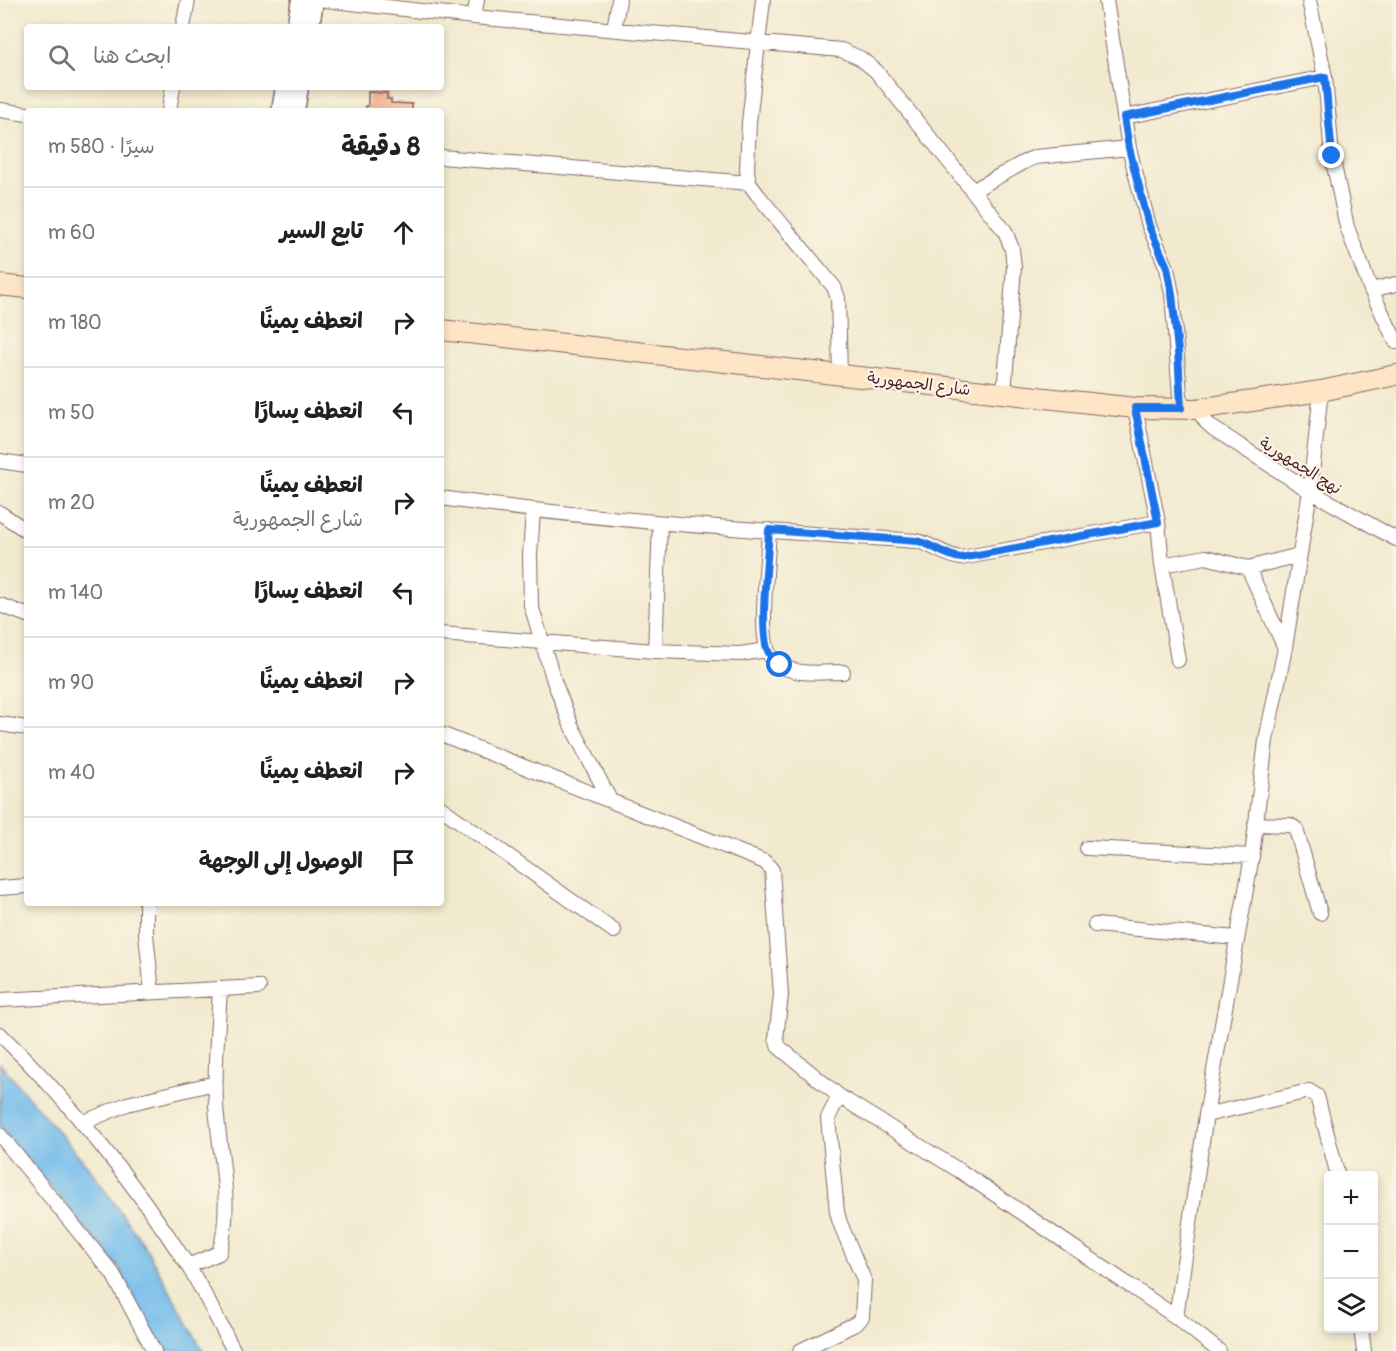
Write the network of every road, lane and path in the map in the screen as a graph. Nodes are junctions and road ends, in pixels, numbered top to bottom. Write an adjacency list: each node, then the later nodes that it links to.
1 (188, 0): 11 (street)
2 (301, 0): 12 (street)
3 (314, 0): 13 (street)
4 (325, 0): 10 (street)
5 (477, 0): 10 (street)
6 (619, 0): 14 (street)
7 (763, 0): 15 (street)
8 (1106, 0): 25 (street)
9 (1309, 0): 16 (street)
10 (474, 17): 14 (street)
11 (184, 24)
12 (297, 24)
13 (310, 24)
14 (614, 29): 15 (street)
15 (758, 43): 28 (street); 29 (street)
16 (1325, 77): 25 (street); 33 (street)
17 (172, 90): 20 (street)
18 (284, 90): 21 (street)
19 (299, 90): 22 (street)
20 (170, 108)
21 (281, 108)
22 (296, 108)
23 (0, 110): 24 (street)
24 (24, 114)
25 (1124, 117): 26 (street)
26 (1129, 148): 29 (street); 41 (street)
27 (444, 156): 28 (street)
28 (750, 183): 36 (street)
29 (972, 191): 39 (street)
30 (1396, 284): 33 (street)
31 (0, 285): 32 (main road)
32 (24, 288)
33 (1371, 290): 35 (street)
34 (444, 330): 36 (main road, شارع الجمهورية)
35 (1396, 342)
36 (840, 374): 39 (main road, شارع الجمهورية)
37 (1396, 375): 38 (main road, شارع الجمهورية)
38 (1321, 391): 41 (main road, شارع الجمهورية); 44 (street)
39 (1004, 393): 40 (main road, شارع الجمهورية)
40 (1135, 408): 41 (main road, شارع الجمهورية); 48 (street)
41 (1189, 408): 44 (street, نهج الجمهورية)
42 (0, 461): 43 (street)
43 (24, 465)
44 (1310, 491): 52 (street, نهج الجمهورية); 53 (street)
45 (444, 498): 46 (street)
46 (533, 511): 49 (street); 59 (street)
47 (0, 513): 50 (street)
48 (1158, 522): 51 (street); 54 (street)
49 (660, 523): 51 (street); 62 (street)
50 (24, 529)
51 (769, 530): 61 (street)
52 (1396, 539)
53 (1299, 555): 55 (street); 60 (street)
54 (1162, 565): 55 (street); 63 (street)
55 (1248, 568): 60 (street)
56 (0, 605): 57 (street)
57 (24, 614)
58 (444, 634): 59 (street)
59 (542, 644): 62 (street); 68 (street)
60 (1285, 648): 70 (street)
61 (767, 650): 62 (street); 64 (street)
62 (655, 651)
63 (1178, 660)
64 (843, 672)
65 (0, 724): 66 (street)
66 (24, 728)
67 (444, 735): 68 (street)
68 (610, 800): 86 (street)
69 (444, 810): 78 (street)
70 (1255, 824): 72 (street); 76 (street)
71 (1087, 848): 72 (street)
72 (1252, 856): 79 (street)
73 (24, 886): 74 (street)
74 (0, 888)
75 (146, 906): 82 (street)
76 (1320, 914)
77 (1095, 925): 79 (street)
78 (614, 931)
79 (1236, 938): 87 (street)
80 (259, 987): 81 (street)
81 (220, 989): 82 (street); 85 (street)
82 (152, 992): 83 (street)
83 (0, 1000)
84 (0, 1034): 88 (street)
85 (215, 1083): 88 (street); 91 (street)
86 (839, 1096): 92 (street); 96 (street)
87 (1206, 1115): 90 (street); 92 (street)
88 (82, 1123): 91 (street)
89 (0, 1135): 94 (street)
90 (1337, 1171)
91 (188, 1266): 95 (street)
92 (1176, 1317): 97 (street)
93 (1362, 1333): 98 (street)
94 (154, 1351)
95 (234, 1351)
96 (800, 1351)
97 (1219, 1351)
98 (1364, 1351)

